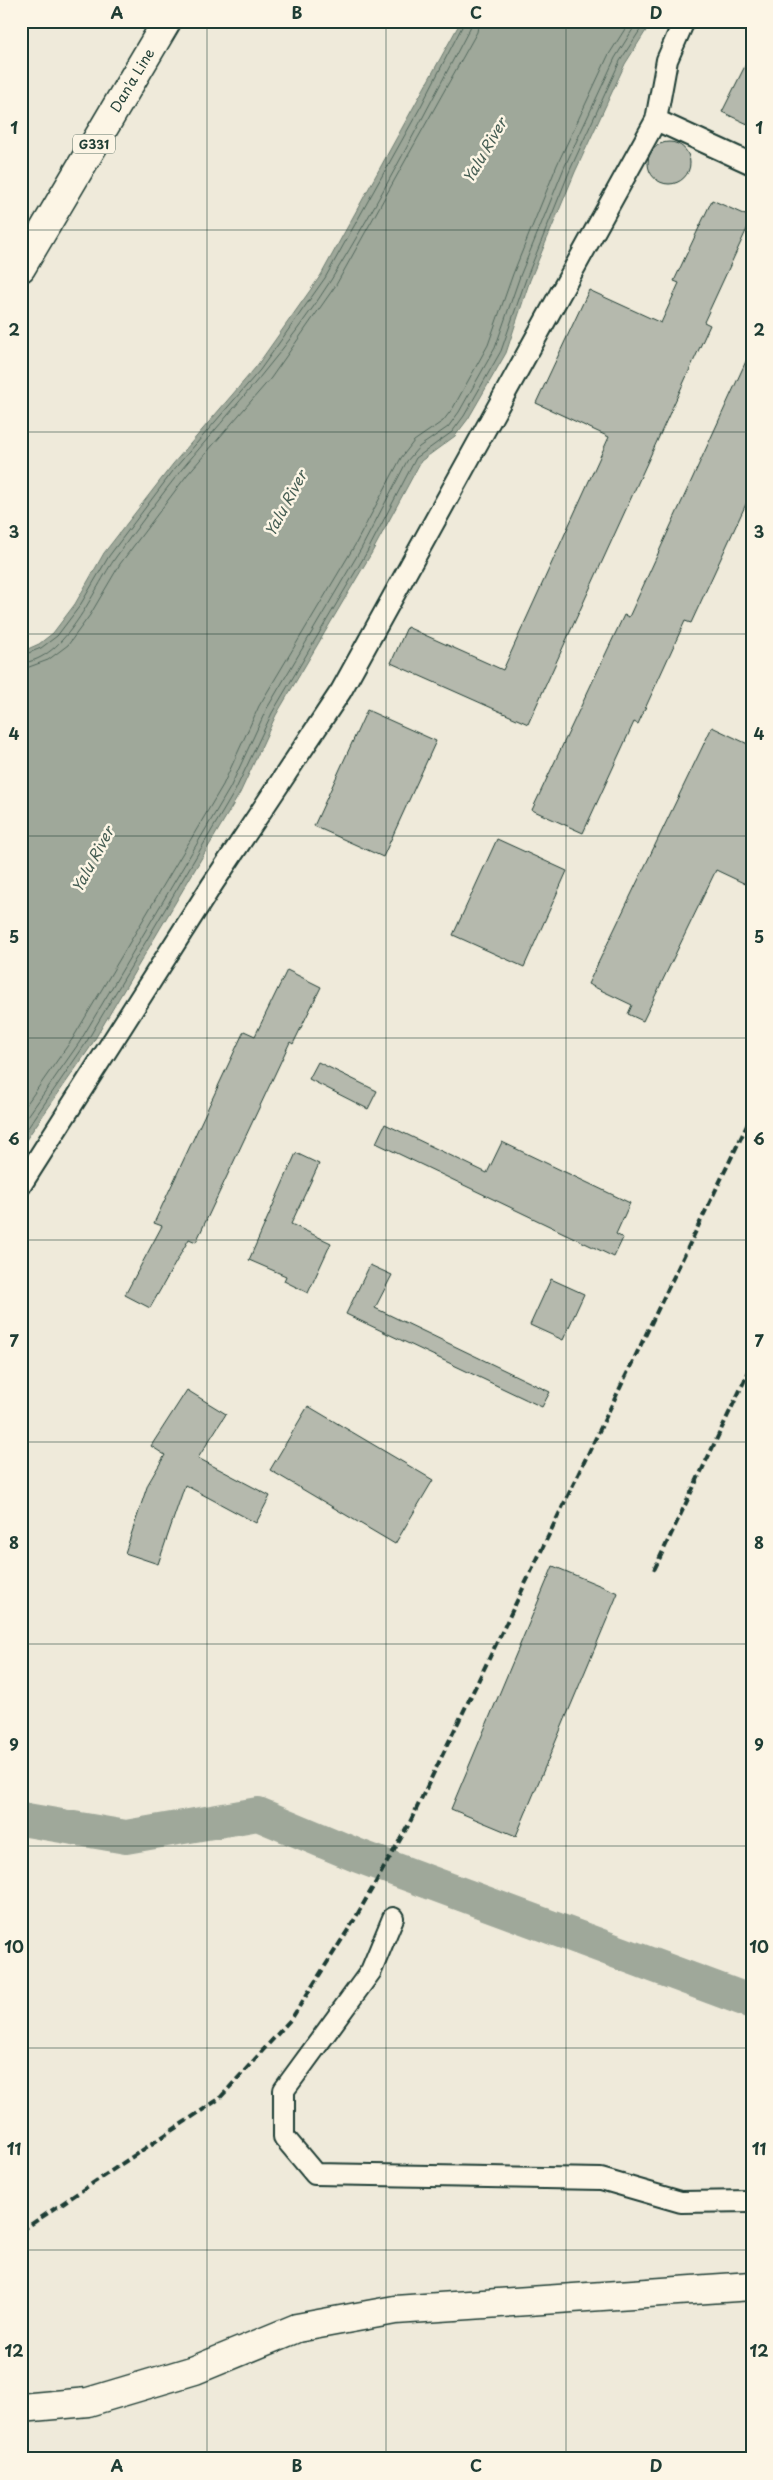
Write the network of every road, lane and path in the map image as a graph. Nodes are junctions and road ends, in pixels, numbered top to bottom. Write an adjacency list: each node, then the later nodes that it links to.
1 (167, 21): 5 (main road, Dan'a Line / G331)
2 (684, 21): 3 (street)
3 (656, 120): 4 (street); 6 (street)
4 (752, 164)
5 (21, 268)
6 (21, 1185)
7 (393, 1918): 8 (street)
8 (752, 2201)
9 (752, 2286): 10 (main road)
10 (21, 2408)

